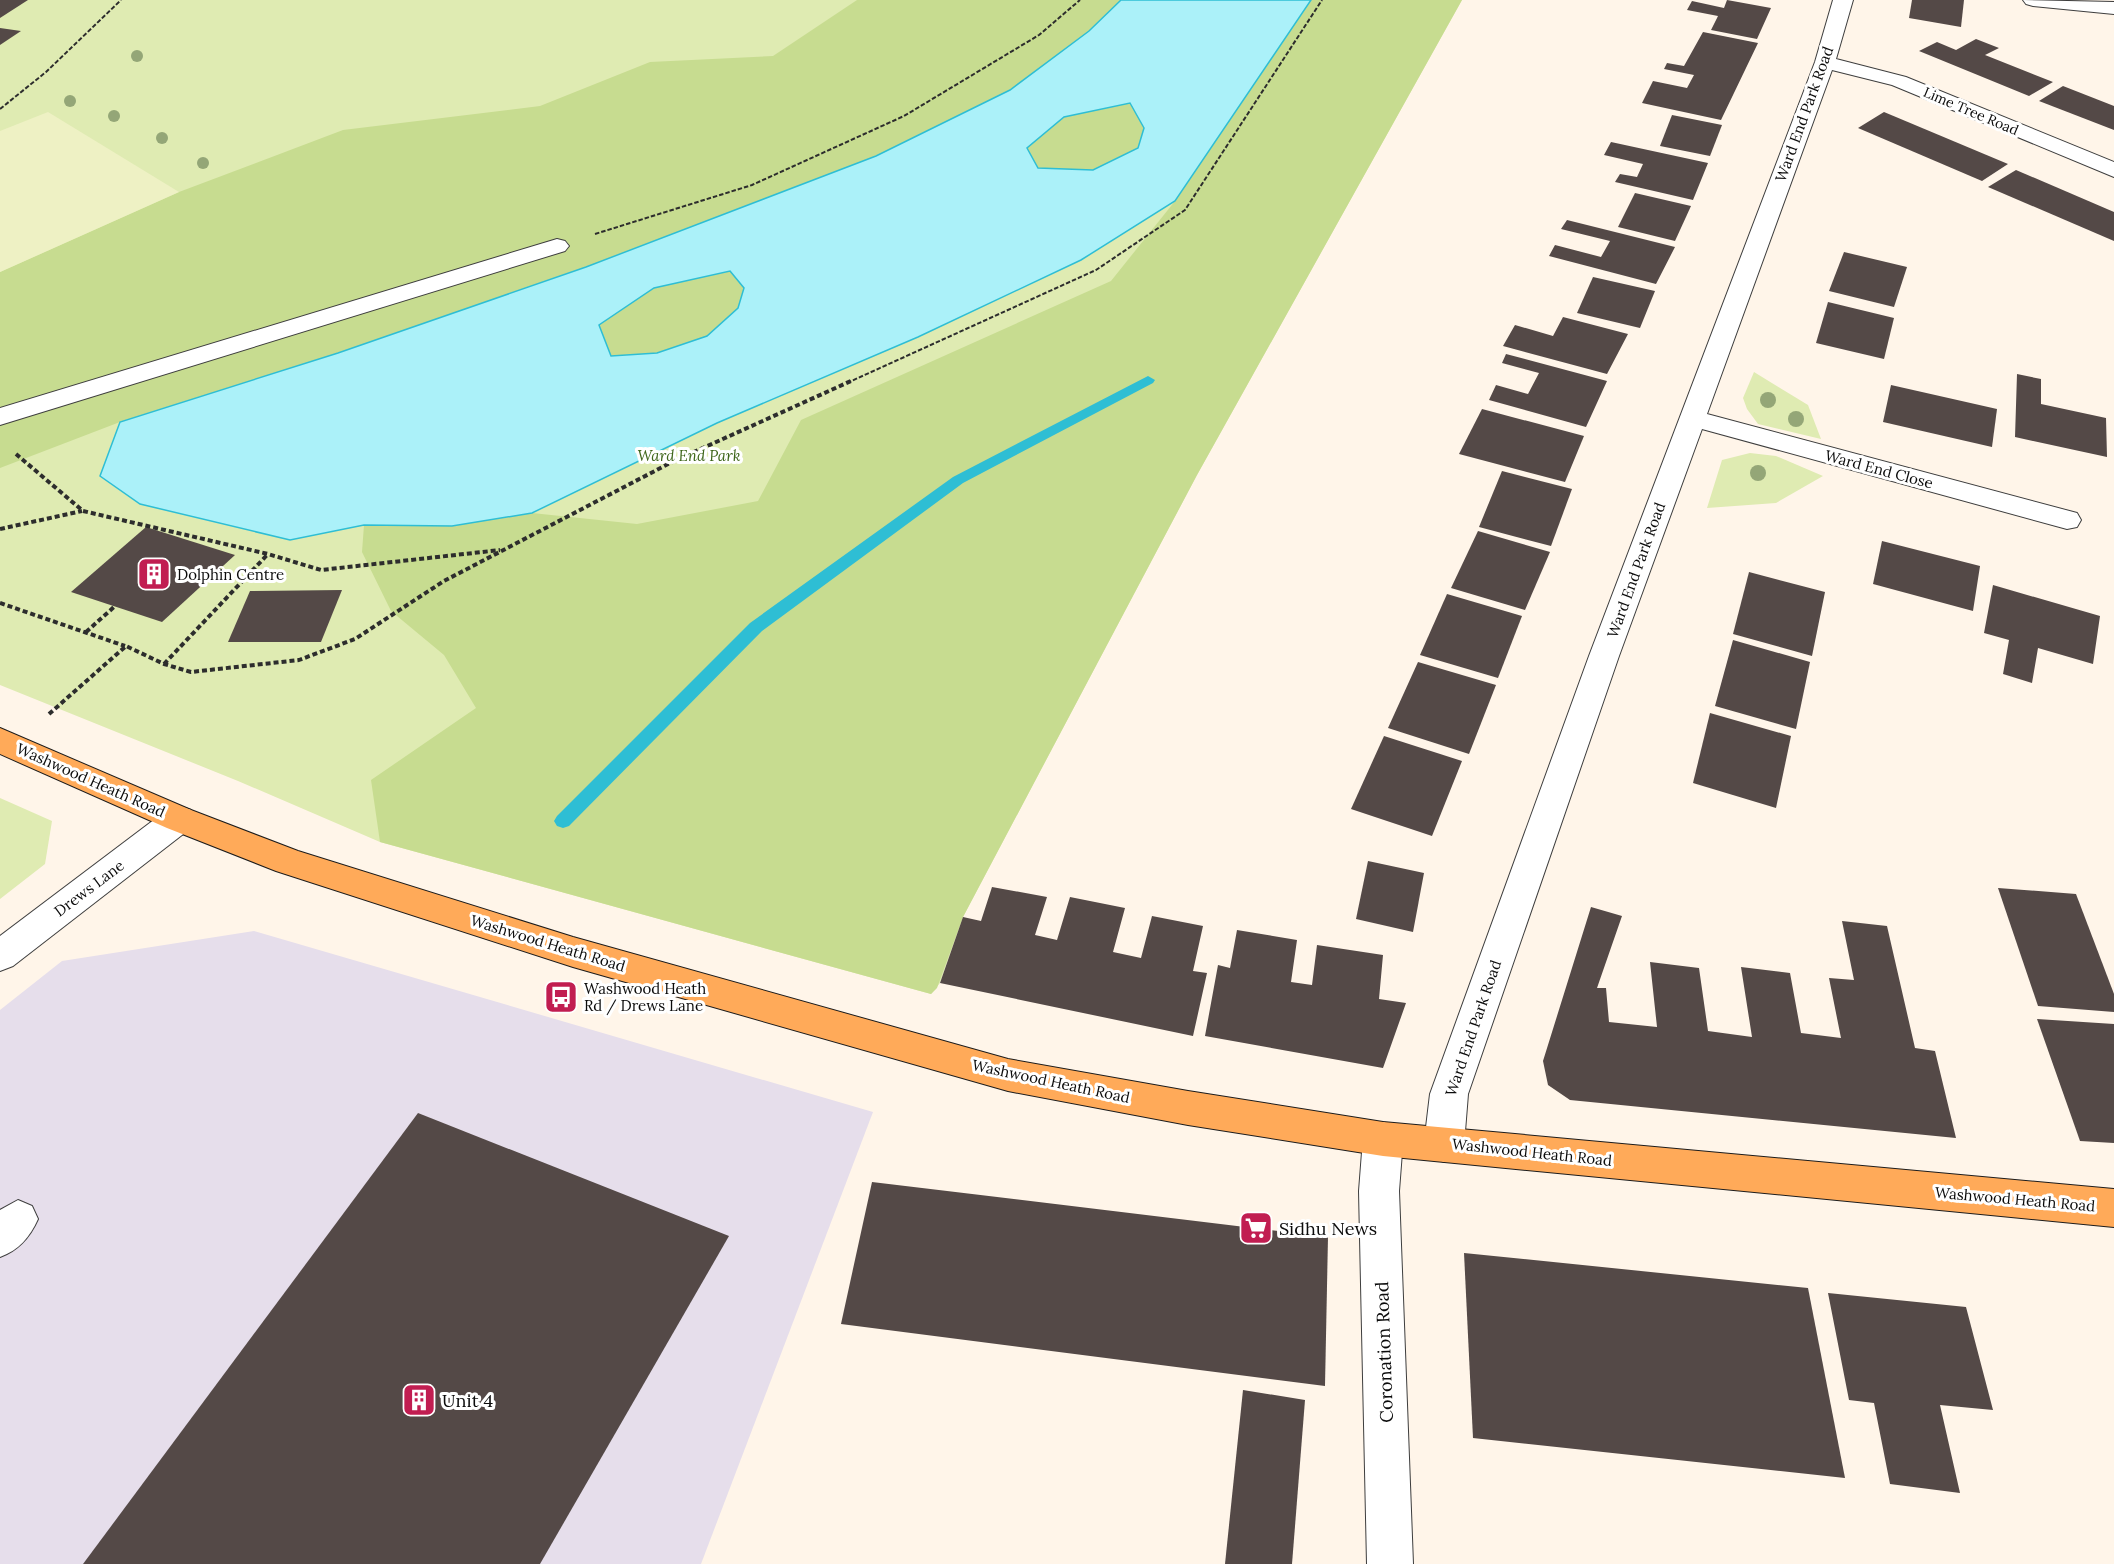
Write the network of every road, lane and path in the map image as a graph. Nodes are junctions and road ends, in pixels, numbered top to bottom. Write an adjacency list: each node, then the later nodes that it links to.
1 (121, 0): 8 (path)
2 (1080, 0): 10 (path)
3 (1322, 0): 17 (path)
4 (1842, 0): 7 (street, Ward End Park Road)
5 (2033, 0): 6 (street)
6 (2114, 9)
7 (1825, 62): 9 (street, Lime Tree Road); 12 (street, Ward End Park Road)
8 (0, 109)
9 (2114, 170)
10 (557, 246): 11 (street)
11 (0, 417)
12 (1691, 418): 15 (street, Ward End Close); 28 (street, Ward End Park Road)
13 (25, 449): 14 (path)
14 (83, 511): 16 (path); 18 (path)
15 (2067, 520)
16 (0, 529)
17 (500, 550): 18 (path); 23 (path)
18 (268, 554): 23 (path)
19 (0, 603): 21 (path)
20 (114, 607): 21 (path)
21 (85, 633): 22 (path)
22 (126, 646): 23 (path); 24 (path)
23 (164, 664)
24 (6, 743): 25 (main road, Washwood Heath Road)
25 (179, 819): 26 (street, Drews Lane); 27 (main road, Washwood Heath Road)
26 (0, 956)
27 (1383, 1139): 28 (main road, Washwood Heath Road); 30 (street, Coronation Road)
28 (1444, 1144): 29 (main road, Washwood Heath Road)
29 (2114, 1208)
30 (1390, 1564)

